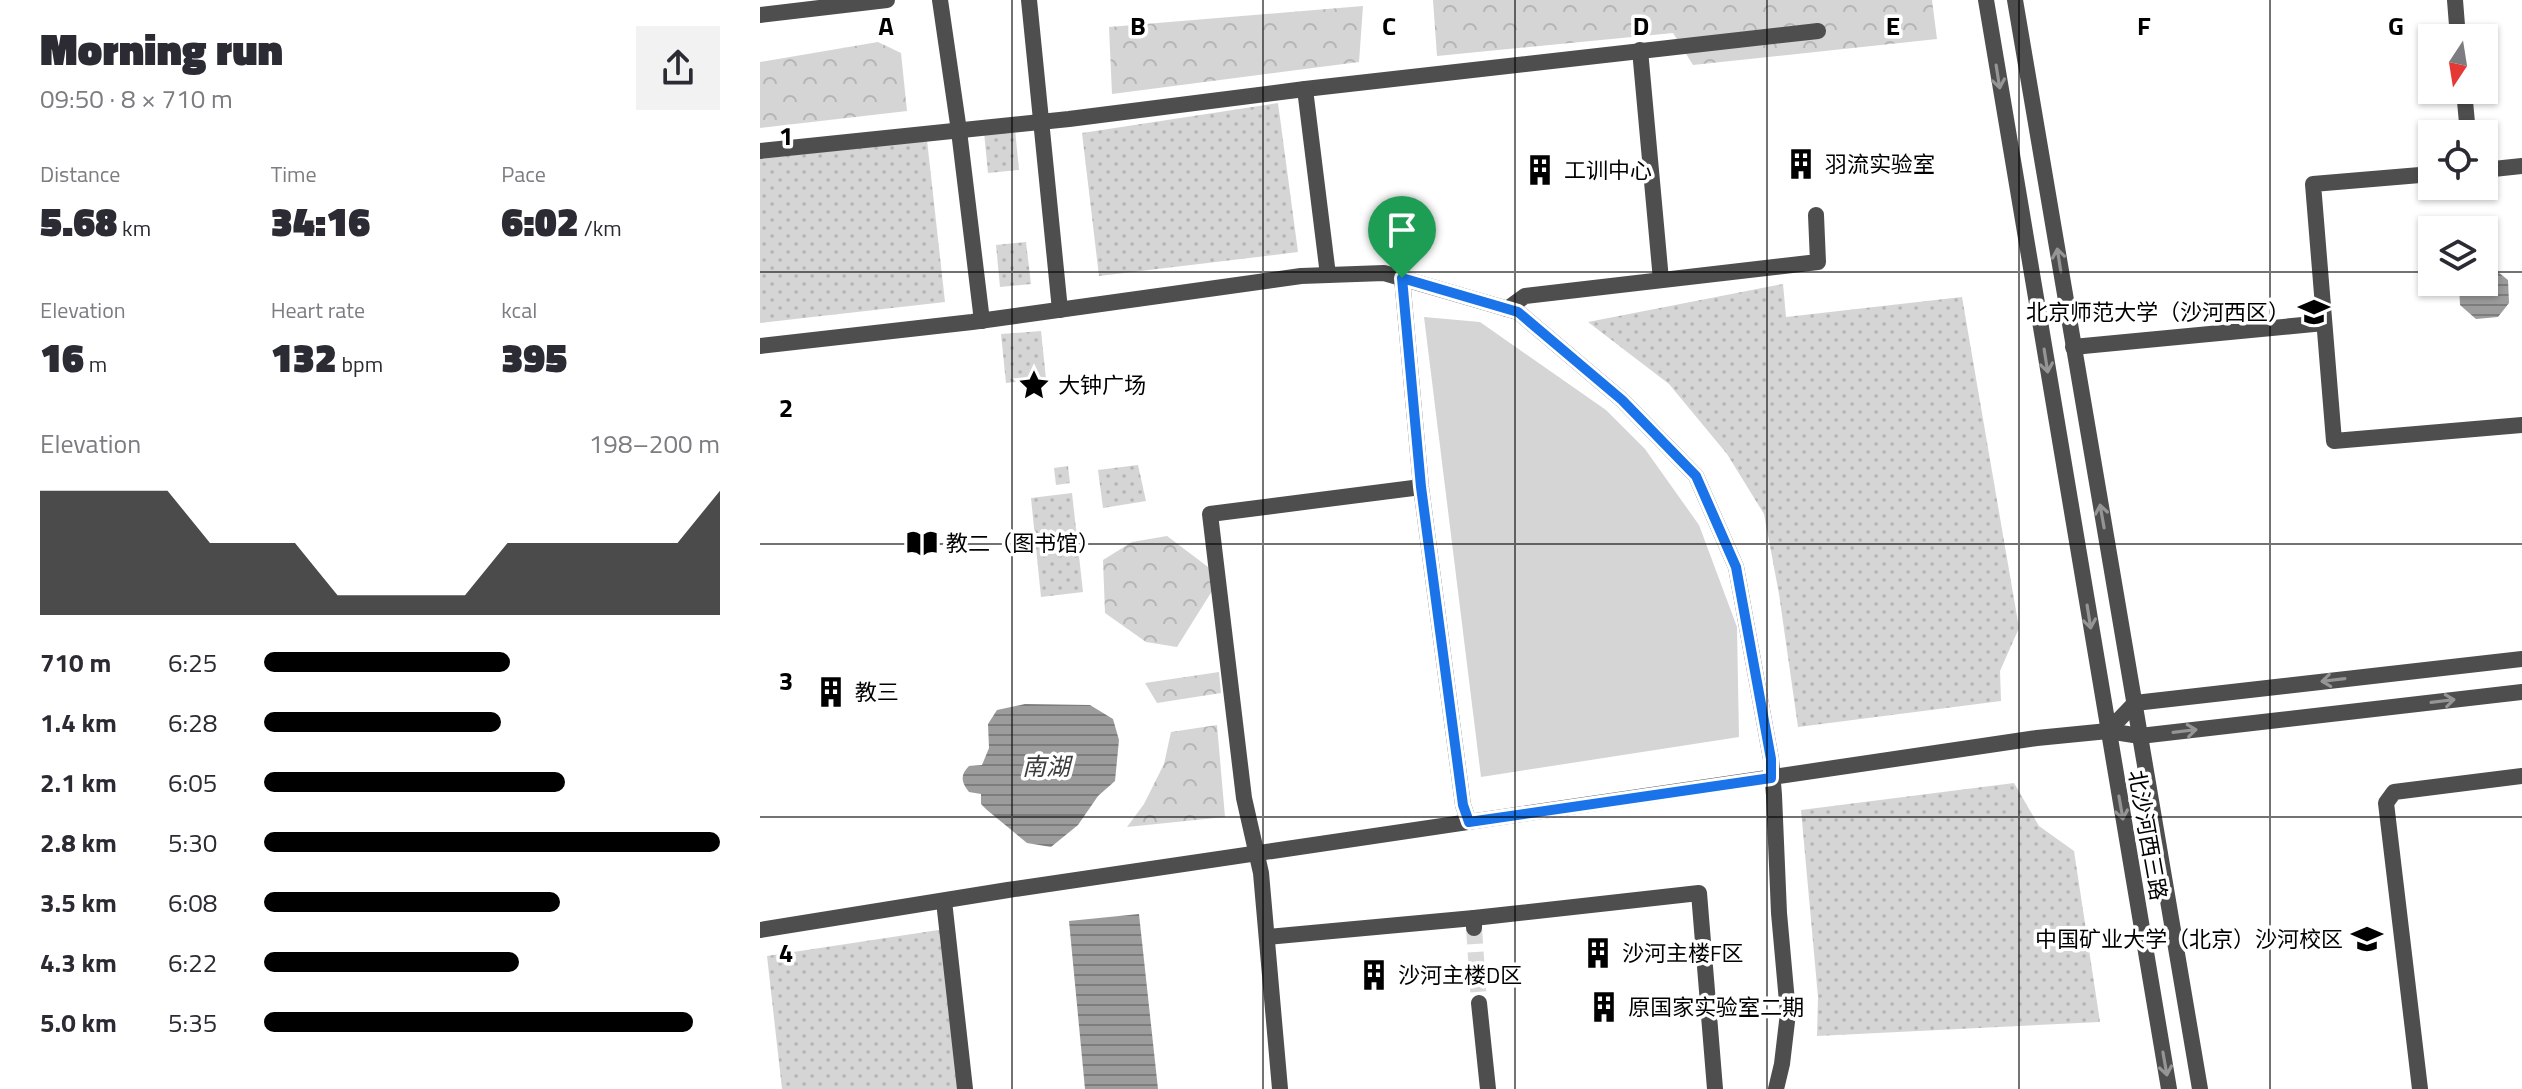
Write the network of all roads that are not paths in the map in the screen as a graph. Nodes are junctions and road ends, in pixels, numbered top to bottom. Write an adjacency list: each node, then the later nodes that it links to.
1 (887, 0): 7 (street)
2 (940, 0): 13 (street)
3 (1029, 0): 12 (street)
4 (1986, 0): 33 (street, 北沙河西三路, one-way to 33)
5 (2015, 0): 27 (street, 北沙河西三路, one-way to 5)
6 (2455, 0): 8 (street)
7 (760, 15)
8 (2457, 24)
9 (1818, 31): 10 (street)
10 (1640, 50): 11 (street); 21 (street)
11 (1305, 89): 12 (street); 19 (street)
12 (1042, 122): 13 (street); 23 (street)
13 (959, 131): 14 (street); 24 (street)
14 (760, 151)
15 (2522, 166): 16 (street)
16 (2498, 169)
17 (2418, 175): 25 (street)
18 (1816, 215): 21 (street)
19 (1328, 275): 20 (street); 23 (street)
20 (1402, 278): 22 (street); 29 (street)
21 (1661, 280): 22 (street)
22 (1507, 309): 36 (street)
23 (1060, 310): 24 (street)
24 (982, 321): 26 (street)
25 (2324, 323): 27 (street); 28 (street)
26 (760, 346)
27 (2073, 347): 32 (street, 北沙河西三路, one-way to 27)
28 (2522, 425)
29 (1421, 487): 37 (street); 38 (street)
30 (2522, 659): 32 (street, one-way to 32)
31 (2522, 692): 34 (street, one-way to 31)
32 (2135, 703): 33 (street); 34 (street, 北沙河西三路)
33 (2108, 731): 34 (street); 36 (street); 48 (street, 北沙河西三路, one-way to 48)
34 (2140, 736): 49 (street, 北沙河西三路)
35 (2522, 776): 50 (street)
36 (1771, 778): 37 (street); 47 (street)
37 (1469, 822): 38 (street)
38 (1255, 854): 39 (street); 41 (street)
39 (944, 901): 40 (street); 43 (street)
40 (760, 930)
41 (1267, 937): 44 (street); 46 (street)
42 (1479, 1003): 45 (street)
43 (965, 1089)
44 (1280, 1089)
45 (1488, 1089)
46 (1715, 1089)
47 (1776, 1089)
48 (2169, 1089)
49 (2200, 1089)
50 (2420, 1089)

